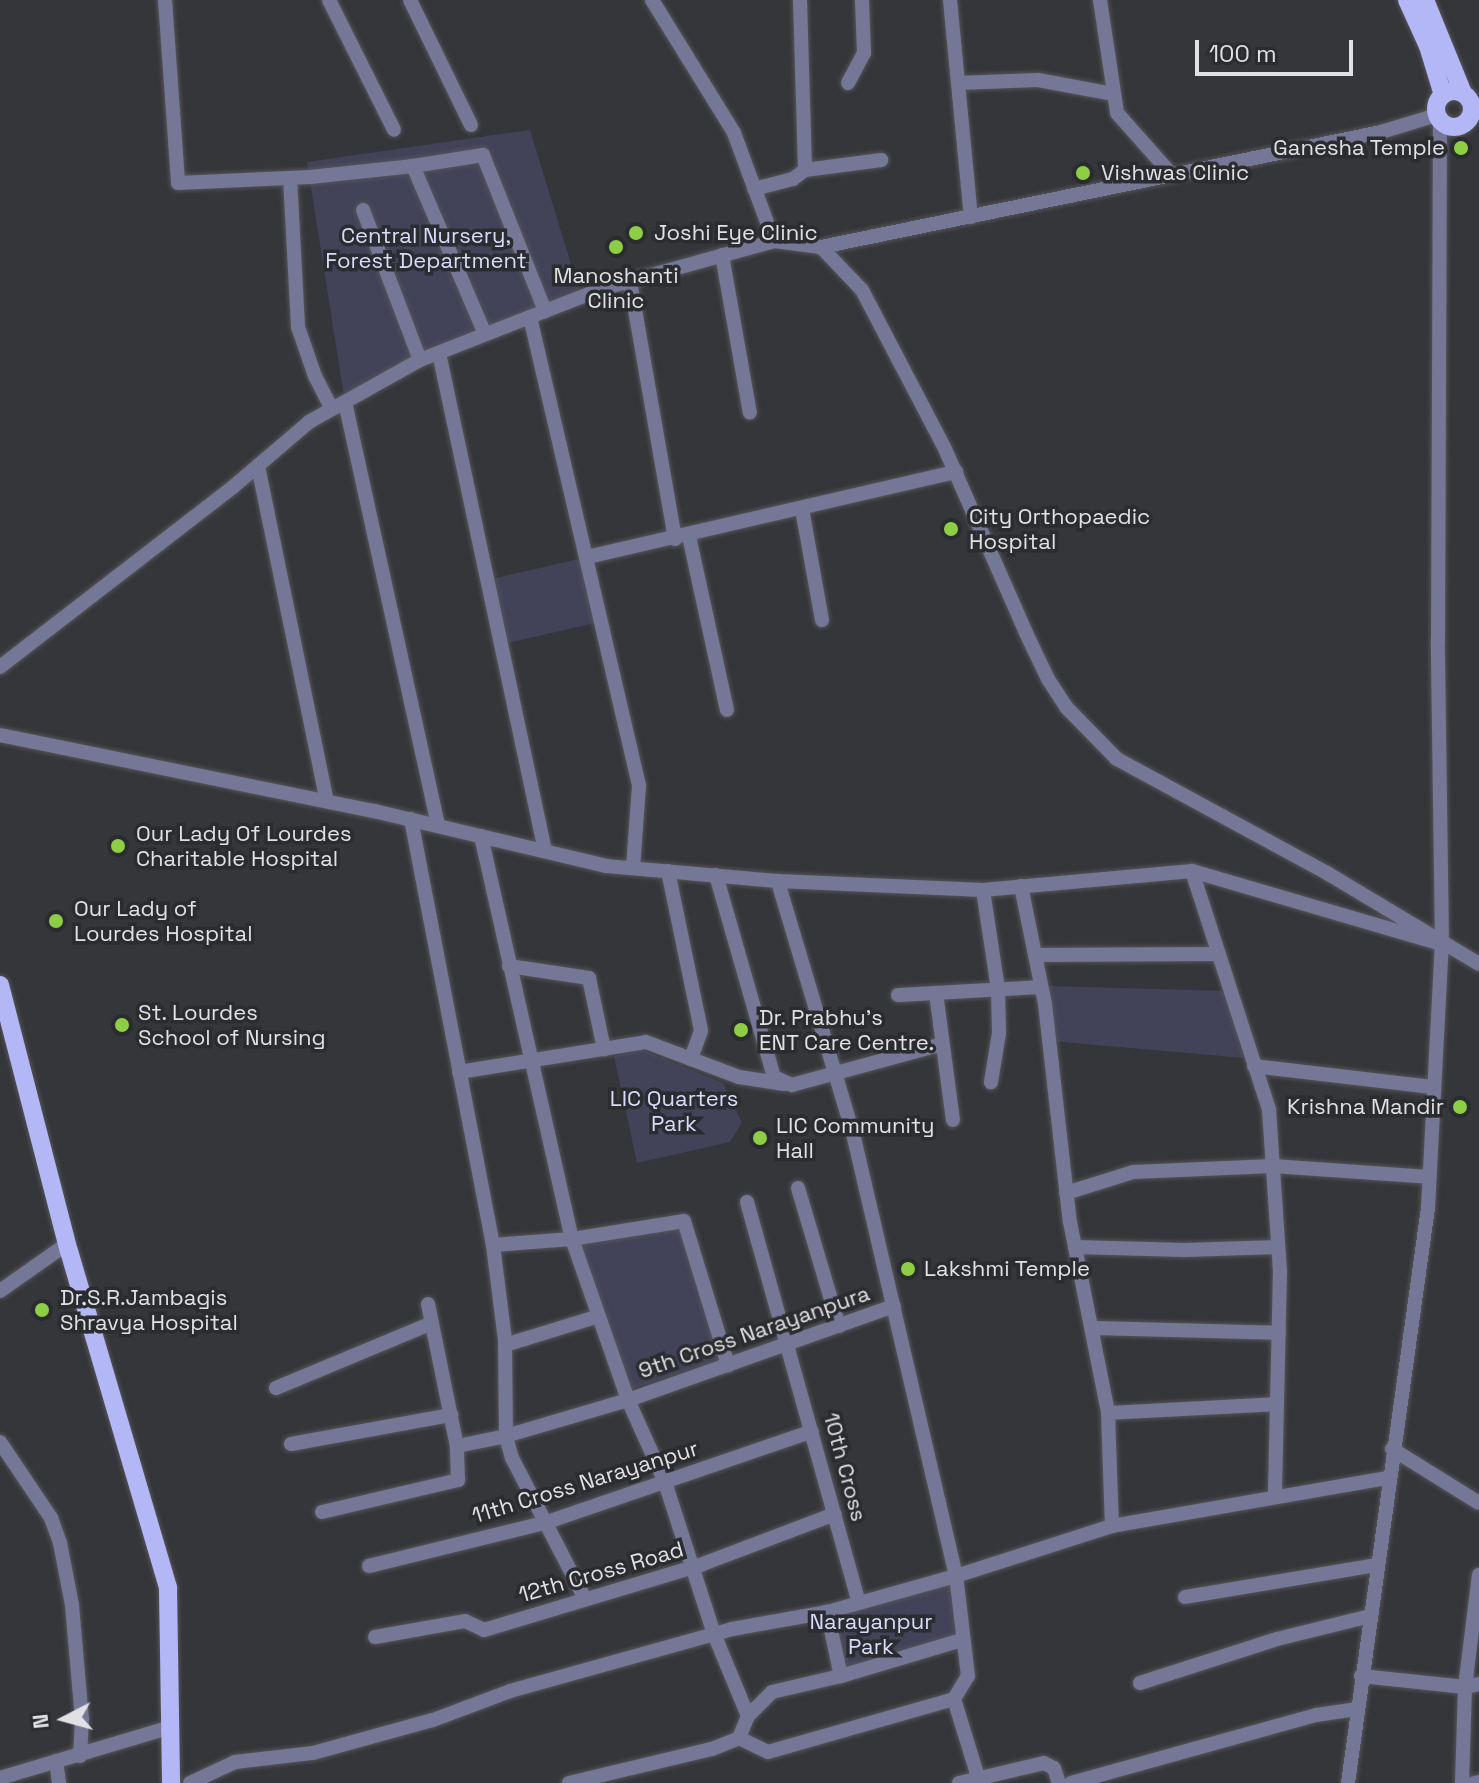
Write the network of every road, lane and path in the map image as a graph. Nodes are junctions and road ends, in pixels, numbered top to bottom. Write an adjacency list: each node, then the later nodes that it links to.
1 (165, 0): 24 (street)
2 (329, 0): 19 (street)
3 (410, 0): 18 (street)
4 (652, 0): 25 (street)
5 (800, 0): 22 (street)
6 (862, 0): 11 (street)
7 (950, 0): 12 (street)
8 (1100, 0): 14 (street)
9 (1407, 0): 15 (main road)
10 (1425, 0): 13 (main road)
11 (848, 83)
12 (958, 83): 14 (street); 27 (street)
13 (1463, 93): 15 (main road); 17 (main road)
14 (1113, 94): 23 (street)
15 (1443, 95): 16 (main road)
16 (1438, 118): 17 (main road); 23 (street); 60 (street)
17 (1474, 120)
18 (471, 125)
19 (394, 130)
20 (881, 160): 22 (street)
21 (413, 166): 24 (street); 32 (street); 34 (street)
22 (805, 170): 25 (street)
23 (1173, 176): 27 (street)
24 (290, 178): 37 (street)
25 (754, 189): 28 (street)
26 (363, 210): 36 (street)
27 (971, 217): 29 (street)
28 (774, 241): 29 (street); 30 (street)
29 (821, 247): 40 (street)
30 (722, 255): 31 (street); 38 (street)
31 (630, 281): 32 (street); 42 (street)
32 (545, 311): 33 (street)
33 (530, 317): 34 (street); 43 (street)
34 (485, 334): 35 (street)
35 (439, 353): 36 (street); 52 (street)
36 (420, 360): 37 (street)
37 (338, 406): 39 (street); 50 (street)
38 (750, 413)
39 (258, 466): 45 (street); 48 (street)
40 (956, 472): 41 (street); 60 (street)
41 (802, 509): 42 (street); 44 (street)
42 (682, 537): 43 (street); 46 (street)
43 (587, 557): 53 (street)
44 (822, 620)
45 (0, 667)
46 (727, 710)
47 (0, 735): 48 (street)
48 (327, 801): 49 (street)
49 (411, 819): 50 (street); 77 (street)
50 (438, 826): 51 (street)
51 (481, 836): 52 (street); 64 (street)
52 (545, 851): 53 (street)
53 (633, 868): 54 (street)
54 (668, 871): 56 (street); 73 (street)
55 (1192, 871): 58 (street); 60 (street); 61 (street)
56 (716, 875): 57 (street); 79 (street)
57 (778, 881): 59 (street); 76 (street)
58 (1021, 886): 59 (street); 62 (street)
59 (983, 890): 67 (street)
60 (1442, 944): 63 (street); 80 (street)
61 (1218, 954): 62 (street); 75 (street)
62 (1035, 955): 66 (street)
63 (1479, 964)
64 (509, 966): 72 (street); 74 (street)
65 (0, 985): 70 (main road)
66 (1041, 987): 67 (street); 85 (street)
67 (998, 989): 68 (street); 78 (street)
68 (936, 993): 69 (street); 71 (street)
69 (898, 995)
70 (5, 1028): 88 (main road)
71 (943, 1044): 76 (street); 81 (street)
72 (604, 1049): 73 (street); 74 (street)
73 (691, 1059): 79 (street)
74 (529, 1061): 77 (street); 87 (street)
75 (1254, 1066): 80 (street); 82 (street)
76 (835, 1071): 79 (street); 94 (street)
77 (459, 1072): 89 (street)
78 (991, 1082)
79 (792, 1085)
80 (1434, 1087): 83 (street)
81 (953, 1120)
82 (1273, 1166): 83 (street); 85 (street); 91 (street)
83 (1429, 1177): 113 (street)
84 (798, 1188): 97 (street)
85 (1066, 1193): 90 (street)
86 (747, 1202): 100 (street, 10th Cross)
87 (572, 1239): 89 (street); 95 (street); 102 (street)
88 (68, 1243): 92 (street); 142 (main road)
89 (493, 1245): 101 (street)
90 (1075, 1247): 91 (street); 98 (street)
91 (1278, 1247): 99 (street)
92 (0, 1291)
93 (428, 1304): 96 (street)
94 (894, 1306): 97 (street, 9th Cross Narayanpura); 126 (street)
95 (599, 1316): 101 (street); 104 (street)
96 (432, 1323): 103 (street); 107 (street)
97 (839, 1326): 100 (street, 9th Cross Narayanpura)
98 (1092, 1328): 99 (street); 106 (street)
99 (1279, 1333): 105 (street)
100 (788, 1344): 102 (street, 9th Cross Narayanpura); 108 (street, 10th Cross)
101 (505, 1345): 109 (street)
102 (728, 1365): 104 (street, 9th Cross Narayanpura)
103 (276, 1388)
104 (628, 1400): 109 (street, 9th Cross Narayanpura); 115 (street)
105 (1277, 1404): 106 (street); 116 (street)
106 (1108, 1413): 121 (street)
107 (451, 1415): 111 (street); 112 (street)
108 (812, 1431): 115 (street, 11th Cross Narayanpur); 119 (street, 10th Cross)
109 (506, 1436): 112 (street, 9th Cross Narayanpura); 120 (street)
110 (0, 1442): 144 (street)
111 (291, 1444)
112 (457, 1446): 118 (street)
113 (1392, 1449): 114 (street); 117 (street)
114 (1388, 1478): 116 (street); 122 (street)
115 (665, 1482): 120 (street, 11th Cross Narayanpur); 124 (street)
116 (1275, 1497): 121 (street)
117 (1479, 1503)
118 (322, 1512)
119 (835, 1514): 124 (street, 12th Cross Road); 129 (street, 10th Cross)
120 (544, 1523): 123 (street, 11th Cross Narayanpur); 127 (street)
121 (1112, 1526): 126 (street)
122 (1376, 1565): 128 (street); 131 (street)
123 (369, 1566)
124 (694, 1567): 127 (street, 12th Cross Road); 132 (street)
125 (1479, 1575): 138 (street)
126 (956, 1576): 129 (street); 134 (street)
127 (584, 1597): 133 (street, 12th Cross Road)
128 (1185, 1597)
129 (859, 1603): 130 (street)
130 (827, 1612): 132 (street); 135 (street)
131 (1370, 1616): 136 (street); 137 (street)
132 (714, 1634): 141 (street); 150 (street)
133 (375, 1637)
134 (962, 1640): 135 (street); 139 (street)
135 (841, 1676): 141 (street)
136 (1361, 1676): 138 (street); 140 (street)
137 (1140, 1683)
138 (1472, 1686): 156 (street)
139 (954, 1699): 143 (street); 146 (street)
140 (1357, 1709): 154 (street); 155 (street)
141 (748, 1716): 143 (street)
142 (168, 1728): 144 (street); 149 (main road)
143 (739, 1738): 151 (street)
144 (80, 1756): 145 (street)
145 (56, 1761): 147 (street); 148 (street)
146 (978, 1777): 152 (street); 153 (street)
147 (0, 1778)
148 (59, 1783)
149 (171, 1783)
150 (190, 1783)
151 (569, 1783)
152 (959, 1783)
153 (1059, 1783)
154 (1071, 1783)
155 (1348, 1783)
156 (1462, 1783)

